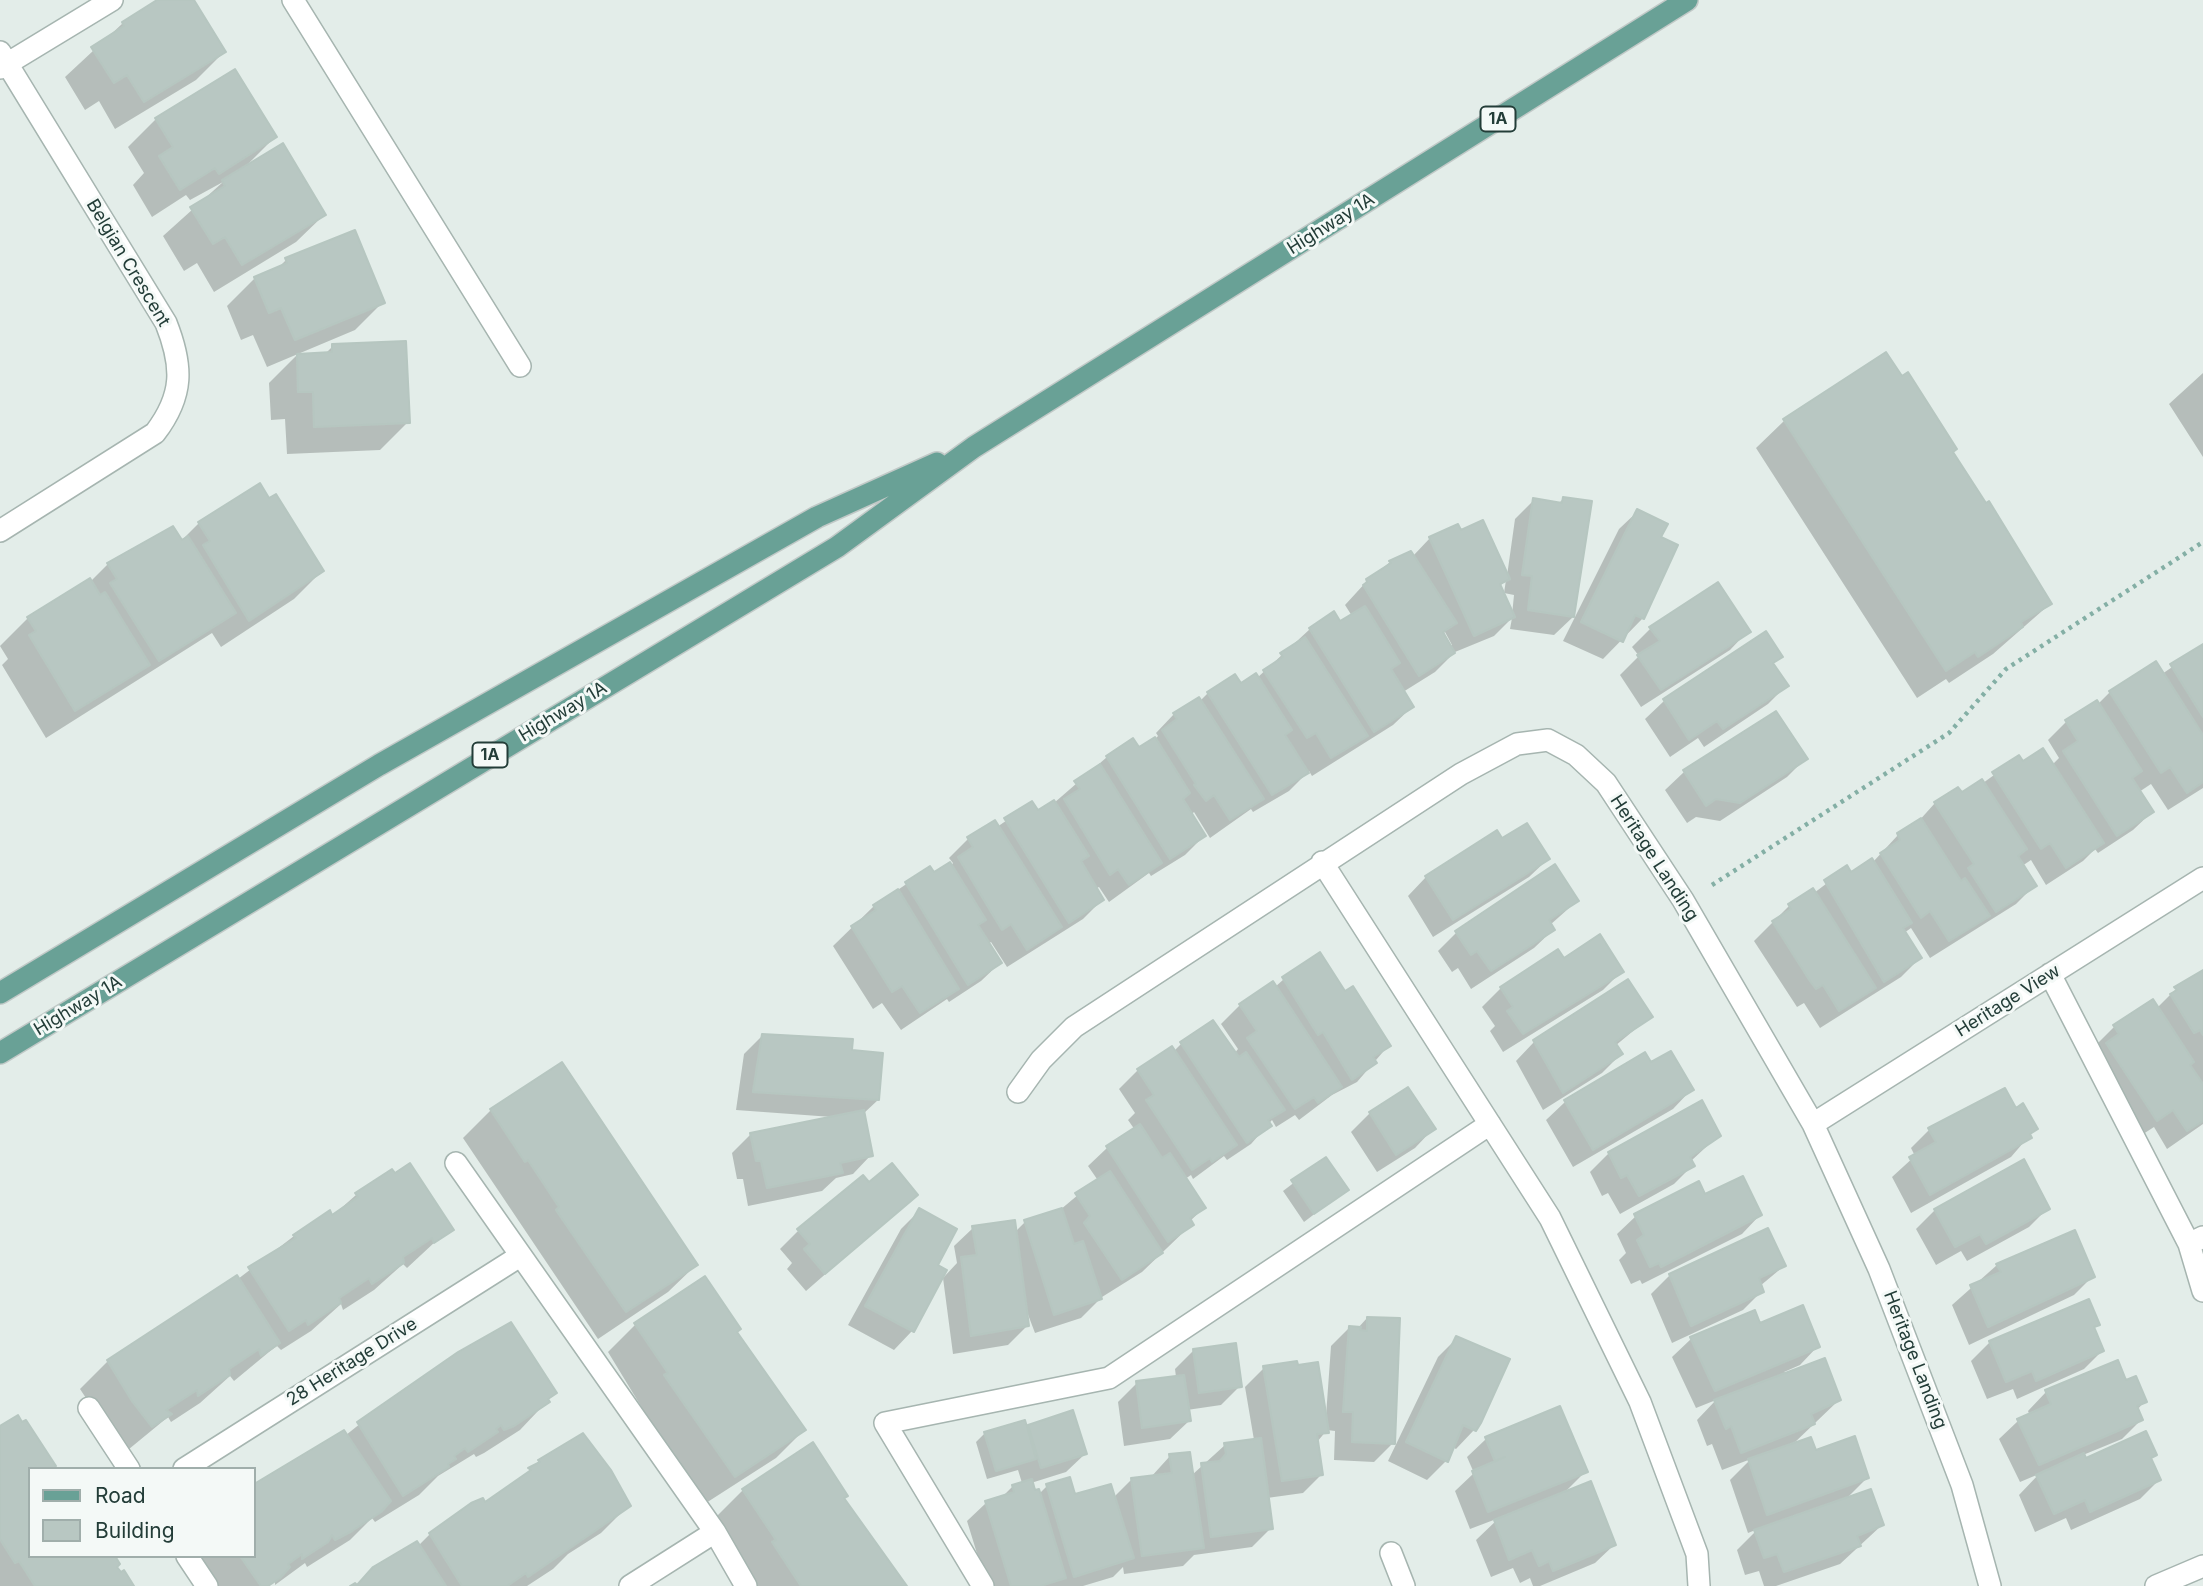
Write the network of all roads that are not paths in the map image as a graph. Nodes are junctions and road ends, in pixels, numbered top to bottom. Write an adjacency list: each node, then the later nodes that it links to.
1 (111, 0): 4 (street)
2 (293, 0): 5 (street)
3 (1688, 0): 6 (main road, Highway 1A / 1A)
4 (2, 61): 7 (street, Belgian Crescent)
5 (520, 366)
6 (974, 447): 11 (main road, Highway 1A / 1A); 12 (main road, Highway 1A / 1A)
7 (0, 531)
8 (1322, 862): 13 (street, Heritage Landing); 14 (street); 15 (street, Heritage Landing)
9 (2203, 877): 10 (street, Heritage View)
10 (2050, 974): 15 (street, Heritage View); 17 (street)
11 (0, 993)
12 (0, 1053)
13 (1018, 1092)
14 (1490, 1124): 30 (street); 32 (street)
15 (1814, 1124): 33 (street, Heritage Landing)
16 (456, 1163): 18 (street)
17 (2196, 1240): 19 (street)
18 (520, 1256): 22 (street, 28 Heritage Drive); 23 (street)
19 (2203, 1292)
20 (89, 1408): 21 (street)
21 (128, 1467)
22 (187, 1467)
23 (715, 1532): 28 (street); 29 (street)
24 (1391, 1553): 31 (street)
25 (188, 1558): 27 (street)
26 (2203, 1566): 34 (street)
27 (207, 1586)
28 (630, 1586)
29 (746, 1586)
30 (983, 1586)
31 (1404, 1586)
32 (1699, 1586)
33 (1990, 1586)
34 (2156, 1586)

